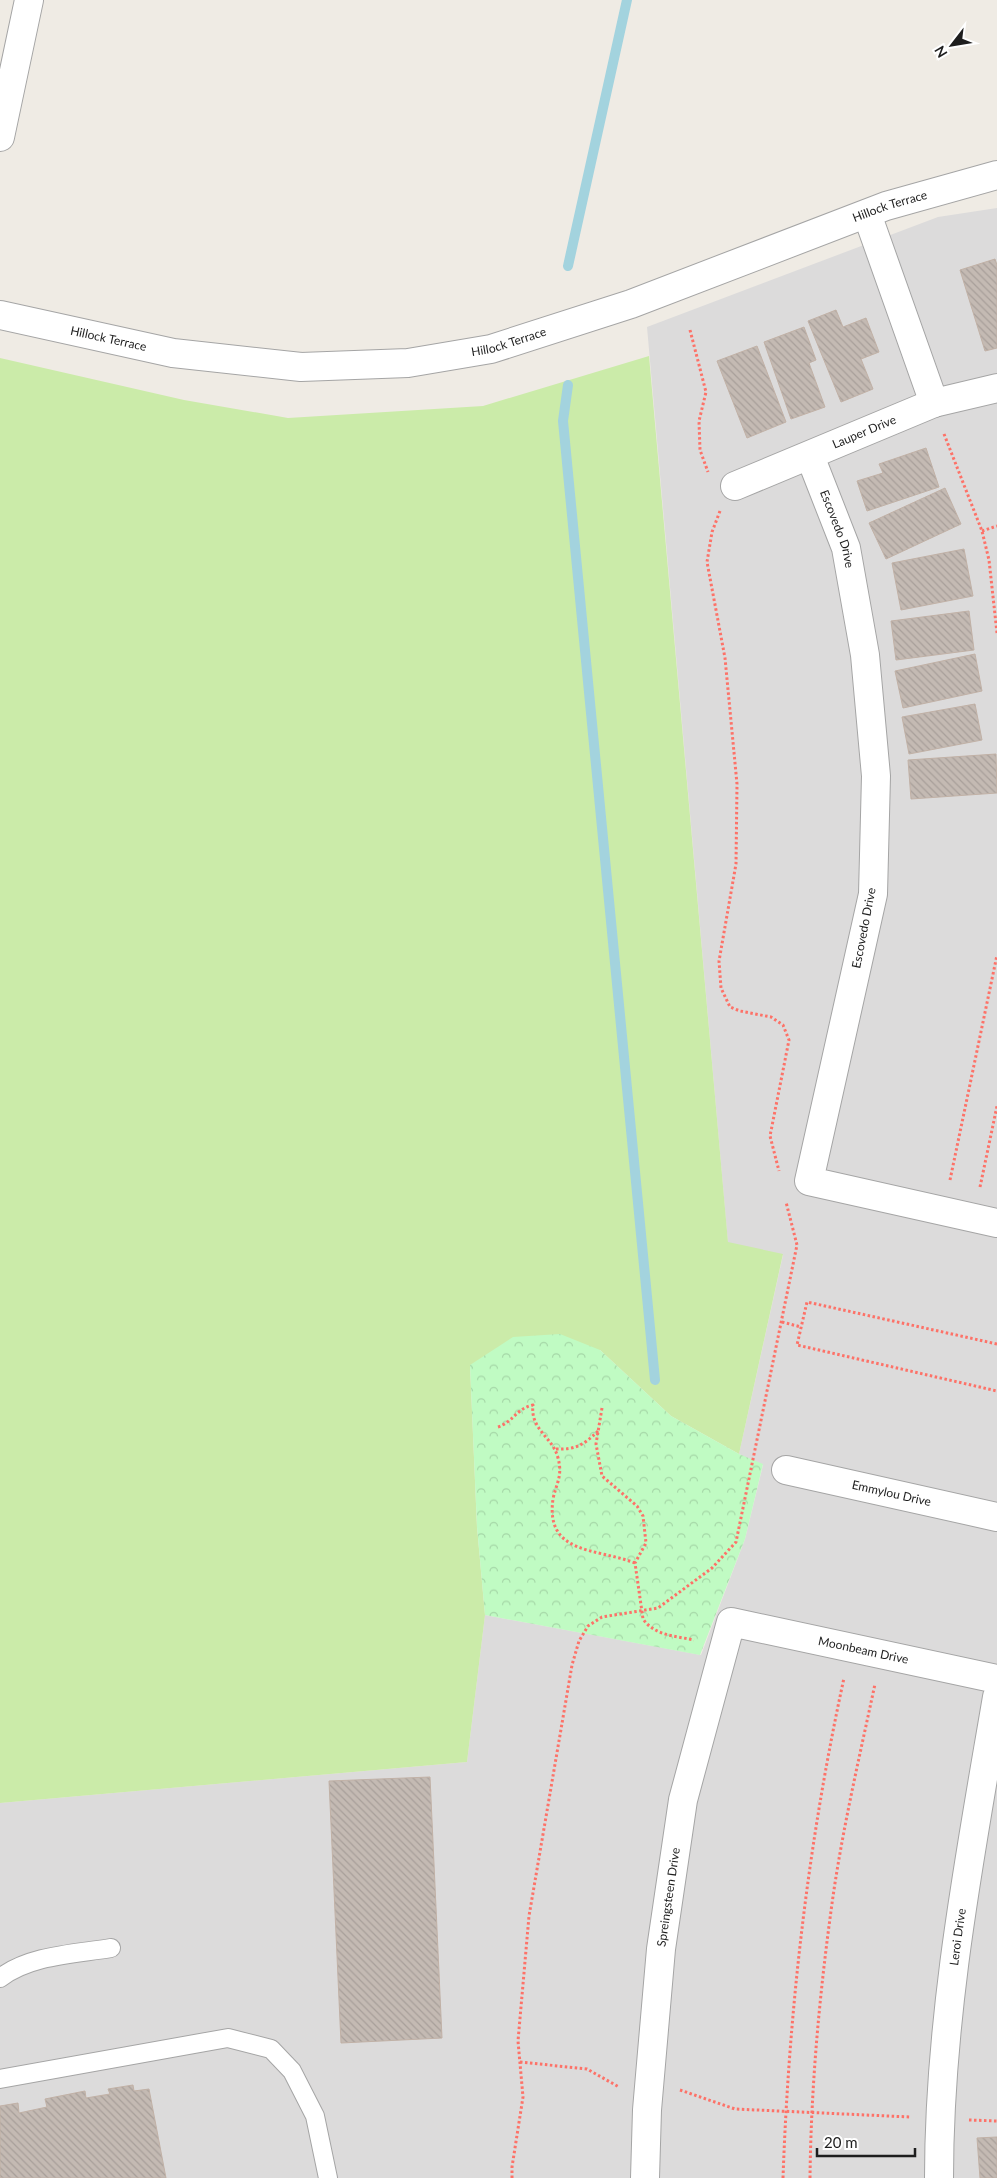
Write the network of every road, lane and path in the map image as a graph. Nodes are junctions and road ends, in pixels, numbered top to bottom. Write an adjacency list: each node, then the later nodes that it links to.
1 (29, 0): 2 (street)
2 (0, 137)
3 (997, 175): 4 (street, Hillock Terrace)
4 (867, 214): 5 (street, Hillock Terrace); 8 (street)
5 (0, 315)
6 (690, 330): 11 (path)
7 (997, 388): 8 (street, Lauper Drive)
8 (934, 403): 10 (street, Lauper Drive)
9 (944, 434): 14 (path)
10 (810, 456): 12 (street, Lauper Drive); 22 (street, Escovedo Drive)
11 (709, 476)
12 (727, 494): 18 (path)
13 (997, 526): 14 (path)
14 (982, 531): 15 (path)
15 (997, 633)
16 (997, 955): 19 (path)
17 (997, 1106): 20 (path)
18 (779, 1172)
19 (950, 1180)
20 (980, 1187)
21 (786, 1200): 23 (path)
22 (997, 1223)
23 (782, 1322): 24 (path); 34 (path)
24 (801, 1327): 25 (path); 26 (path)
25 (997, 1344)
26 (997, 1391)
27 (602, 1408): 29 (path)
28 (498, 1427): 30 (path)
29 (598, 1431): 30 (path); 33 (path)
30 (556, 1449): 33 (path)
31 (786, 1470): 32 (street, Emmylou Drive)
32 (997, 1517)
33 (634, 1563): 34 (path)
34 (642, 1610): 36 (path); 43 (path)
35 (731, 1622): 38 (street, Moonbeam Drive); 54 (street, Spreingsteen Drive)
36 (700, 1641)
37 (845, 1677): 47 (path)
38 (997, 1679)
39 (875, 1684): 48 (path)
40 (997, 1697): 57 (street, Leroi Drive)
41 (111, 1948): 42 (lane)
42 (0, 1978)
43 (520, 2062): 45 (path); 53 (path)
44 (0, 2079): 52 (lane)
45 (624, 2088)
46 (677, 2089): 47 (path)
47 (785, 2111): 48 (path); 55 (path)
48 (811, 2112): 49 (path); 56 (path)
49 (913, 2117)
50 (964, 2120): 51 (path)
51 (997, 2121)
52 (328, 2178)
53 (512, 2178)
54 (645, 2178)
55 (783, 2178)
56 (810, 2178)
57 (939, 2178)

